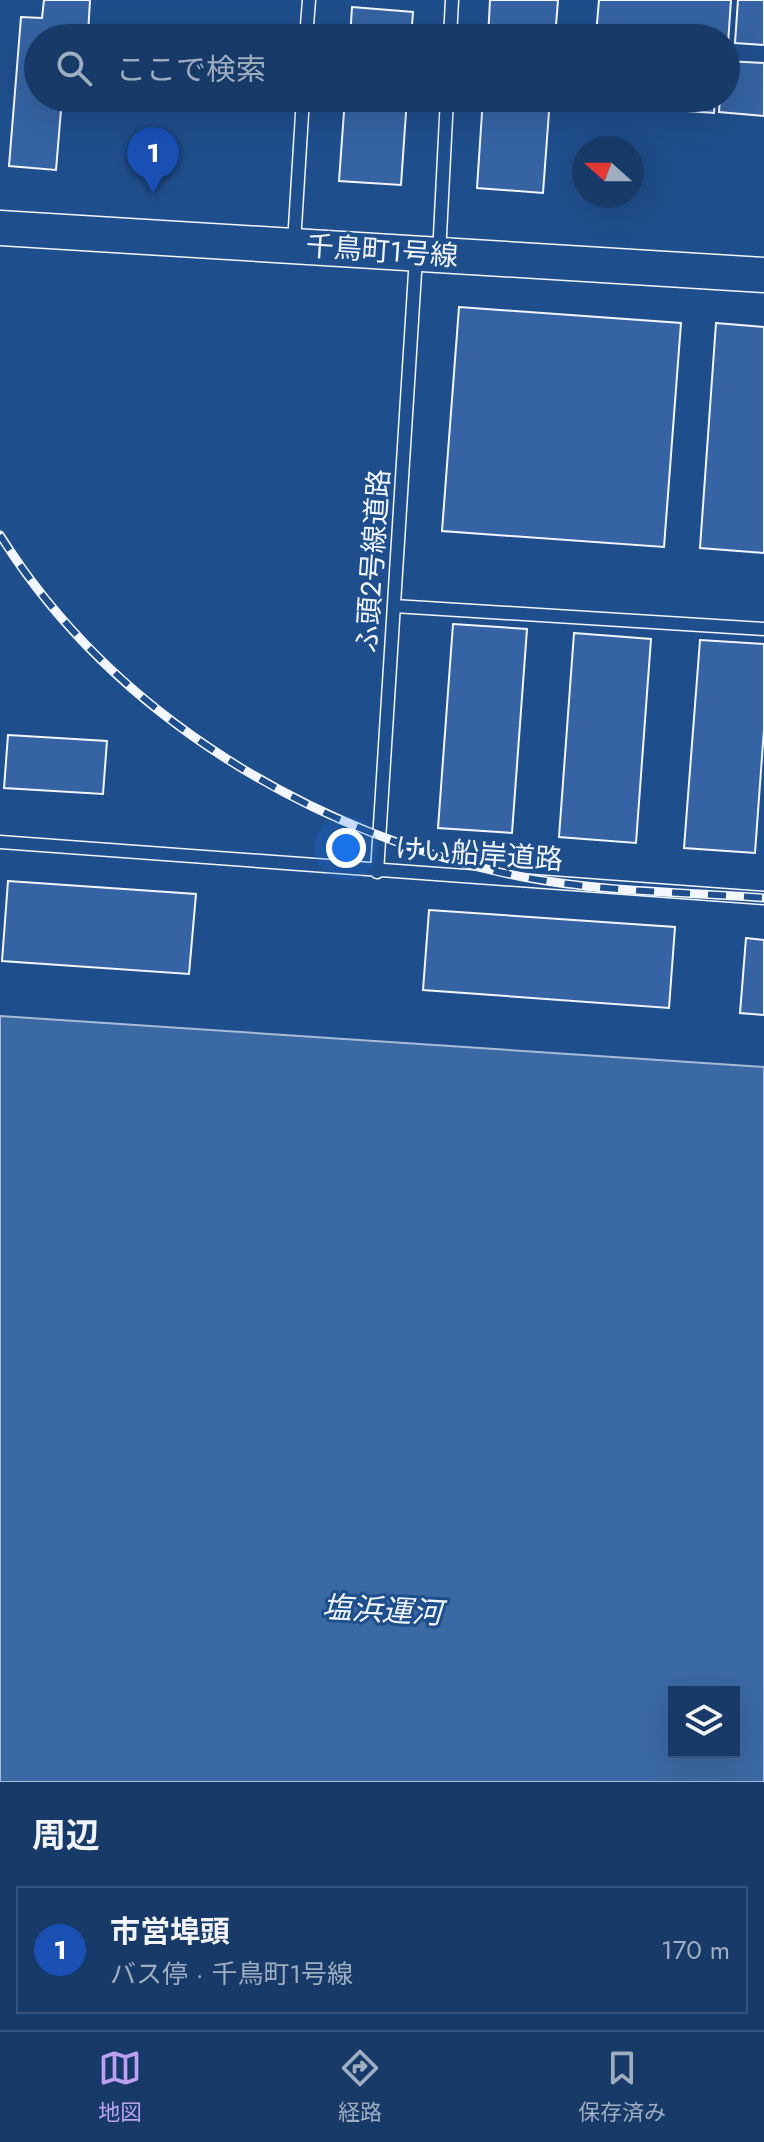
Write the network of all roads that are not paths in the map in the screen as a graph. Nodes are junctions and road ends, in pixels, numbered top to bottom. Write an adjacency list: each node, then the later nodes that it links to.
1 (309, 0): 3 (lane)
2 (452, 0): 4 (lane)
3 (307, 24)
4 (451, 24)
5 (302, 112): 8 (lane)
6 (445, 112): 9 (lane, ふ頭2号線道路)
7 (0, 228): 8 (street, 千鳥町1号線)
8 (293, 246): 9 (street, 千鳥町1号線)
9 (428, 254): 10 (street, 千鳥町1号線); 11 (lane, ふ頭2号線道路)
10 (764, 275)
11 (394, 606): 12 (lane); 14 (lane, ふ頭2号線道路)
12 (764, 629)
13 (0, 842): 14 (lane, けい船岸道路)
14 (377, 872): 15 (lane, けい船岸道路)
15 (764, 898)

